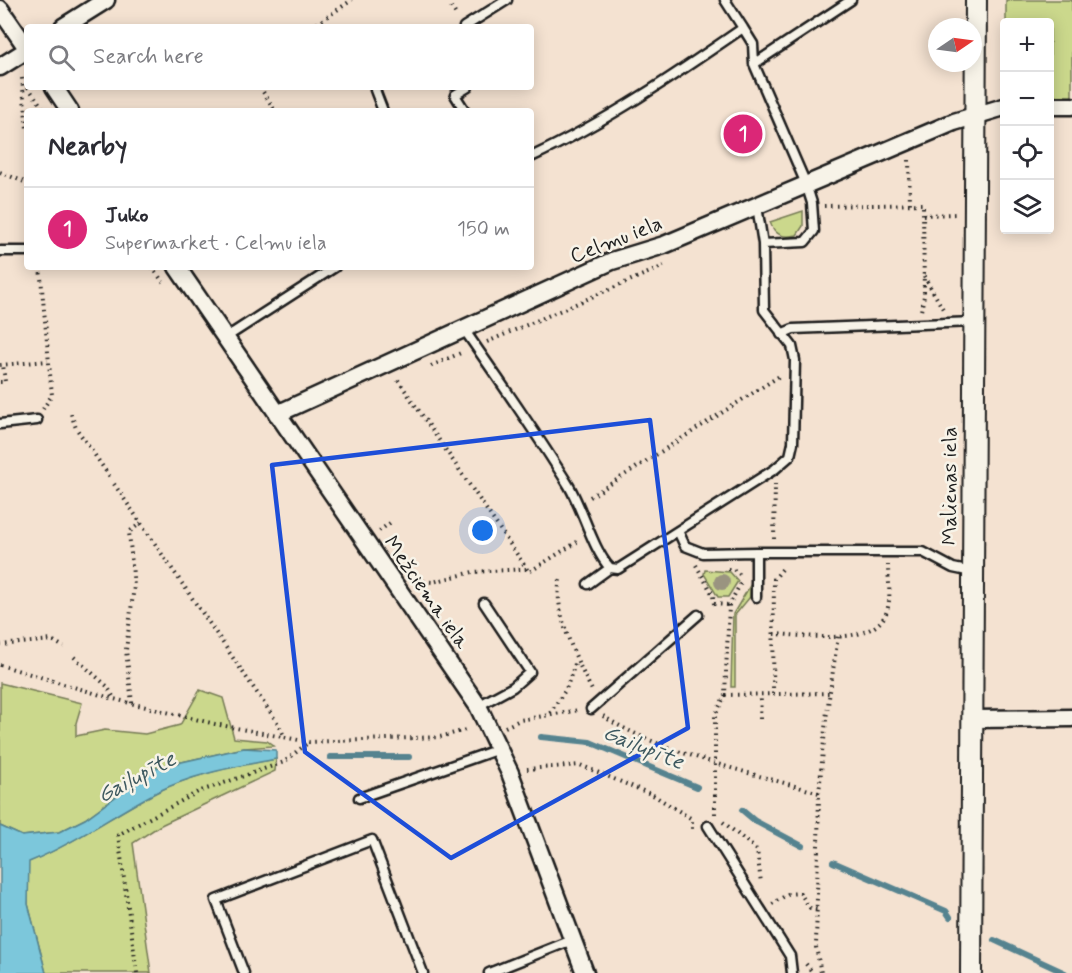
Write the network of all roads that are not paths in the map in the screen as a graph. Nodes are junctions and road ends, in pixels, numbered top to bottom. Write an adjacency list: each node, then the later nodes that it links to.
1 (106, 0): 7 (street)
2 (507, 0): 8 (lane)
3 (725, 0): 9 (lane)
4 (851, 0): 12 (lane)
5 (976, 0): 23 (street, Malienas iela)
6 (0, 9): 10 (street)
7 (68, 24)
8 (470, 24)
9 (743, 28): 12 (lane); 24 (lane)
10 (24, 45)
11 (24, 51): 13 (street)
12 (754, 64): 25 (lane)
13 (0, 67)
14 (56, 90): 19 (street)
15 (375, 90): 20 (lane)
16 (463, 90): 21 (lane)
17 (1054, 106): 18 (street)
18 (1072, 106)
19 (68, 108)
20 (380, 108)
21 (463, 108)
22 (1000, 108): 23 (street, Celmu iela)
23 (975, 115): 25 (street, Celmu iela); 32 (street, Malienas iela)
24 (534, 156)
25 (806, 184): 26 (street, Celmu iela); 27 (lane)
26 (757, 206): 27 (lane); 33 (street, Celmu iela)
27 (763, 244): 34 (lane)
28 (0, 251): 29 (lane)
29 (24, 251)
30 (179, 270): 35 (street, Mežciema iela)
31 (329, 270): 35 (lane)
32 (974, 321): 34 (lane); 42 (street, Malienas iela)
33 (464, 328): 36 (street, Celmu iela); 41 (lane)
34 (781, 334): 39 (lane)
35 (225, 338): 36 (street, Mežciema iela)
36 (277, 414): 47 (street, Mežciema iela)
37 (36, 420): 38 (lane)
38 (0, 424)
39 (678, 533): 40 (lane); 41 (lane)
40 (756, 552): 42 (lane); 44 (lane)
41 (610, 568): 43 (lane)
42 (972, 573): 50 (street, Malienas iela)
43 (588, 584)
44 (756, 597)
45 (484, 603): 47 (lane)
46 (699, 615): 48 (lane)
47 (478, 706): 51 (street, Mežciema iela)
48 (594, 706)
49 (1072, 718): 50 (street)
50 (972, 719): 60 (street, Malienas iela)
51 (499, 749): 52 (lane); 54 (street, Mežciema iela)
52 (359, 798)
53 (708, 826): 59 (lane)
54 (572, 940): 57 (lane); 58 (street, Mežciema iela)
55 (244, 973): 56 (lane)
56 (423, 973)
57 (489, 973)
58 (585, 973)
59 (792, 973)
60 (971, 973)

